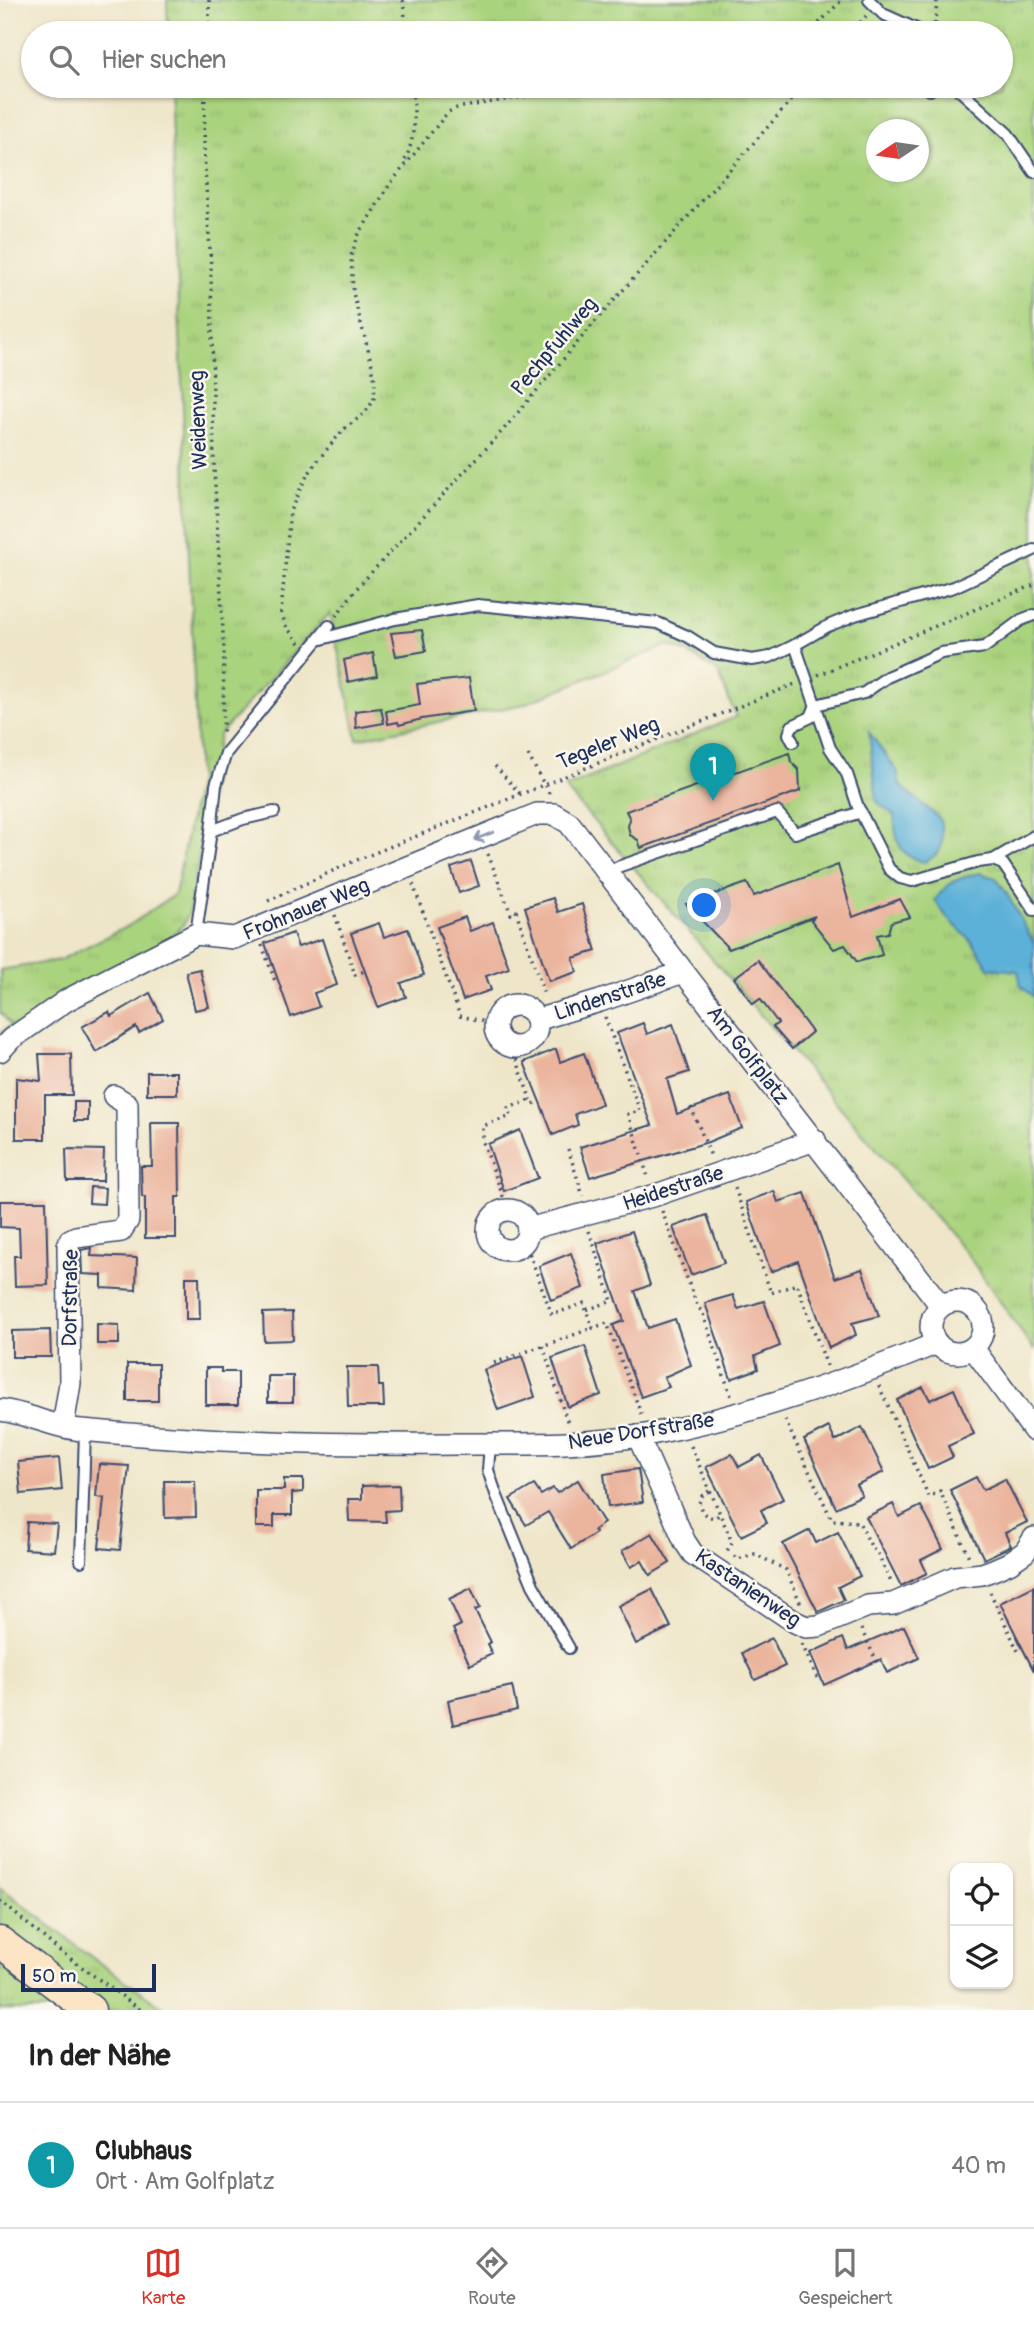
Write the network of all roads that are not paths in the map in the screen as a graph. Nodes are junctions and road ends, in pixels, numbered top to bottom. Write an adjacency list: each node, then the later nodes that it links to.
1 (869, 0): 2 (lane)
2 (898, 21)
3 (968, 98): 4 (lane)
4 (1034, 172)
5 (1034, 550): 9 (lane)
6 (1034, 615): 10 (lane)
7 (329, 626): 8 (lane)
8 (318, 640): 9 (lane); 15 (lane)
9 (795, 646): 10 (lane)
10 (816, 705): 11 (lane); 13 (lane)
11 (793, 742)
12 (274, 812): 15 (lane)
13 (861, 812): 17 (lane); 18 (lane)
14 (546, 814): 18 (street, Am Golfplatz); 20 (street, Frohnauer Weg, one-way to 20)
15 (211, 831): 20 (lane)
16 (1034, 836): 17 (lane)
17 (993, 860): 19 (lane)
18 (606, 871): 21 (street, Am Golfplatz)
19 (1034, 910)
20 (196, 934): 23 (street)
21 (683, 971): 22 (street, Lindenstraße); 25 (street, Am Golfplatz)
22 (543, 1018): 22 (street, Lindenstraße)
23 (0, 1051)
24 (114, 1096): 31 (street, Dorfstraße)
25 (815, 1140): 26 (street, Heidestraße); 27 (street, Am Golfplatz)
26 (526, 1236): 26 (street, Heidestraße)
27 (941, 1306): 28 (street); 29 (street)
28 (937, 1343): 29 (street); 34 (street, Neue Dorfstraße)
29 (973, 1348): 33 (street)
30 (0, 1410): 31 (street)
31 (63, 1426): 32 (street)
32 (85, 1431): 35 (street, Neue Dorfstraße); 37 (lane)
33 (1034, 1431)
34 (643, 1435): 35 (street, Neue Dorfstraße); 36 (street, Kastanienweg)
35 (490, 1444): 38 (lane)
36 (1034, 1538)
37 (81, 1561)
38 (569, 1648)
39 (0, 1942): 40 (main road)
40 (90, 2010)

